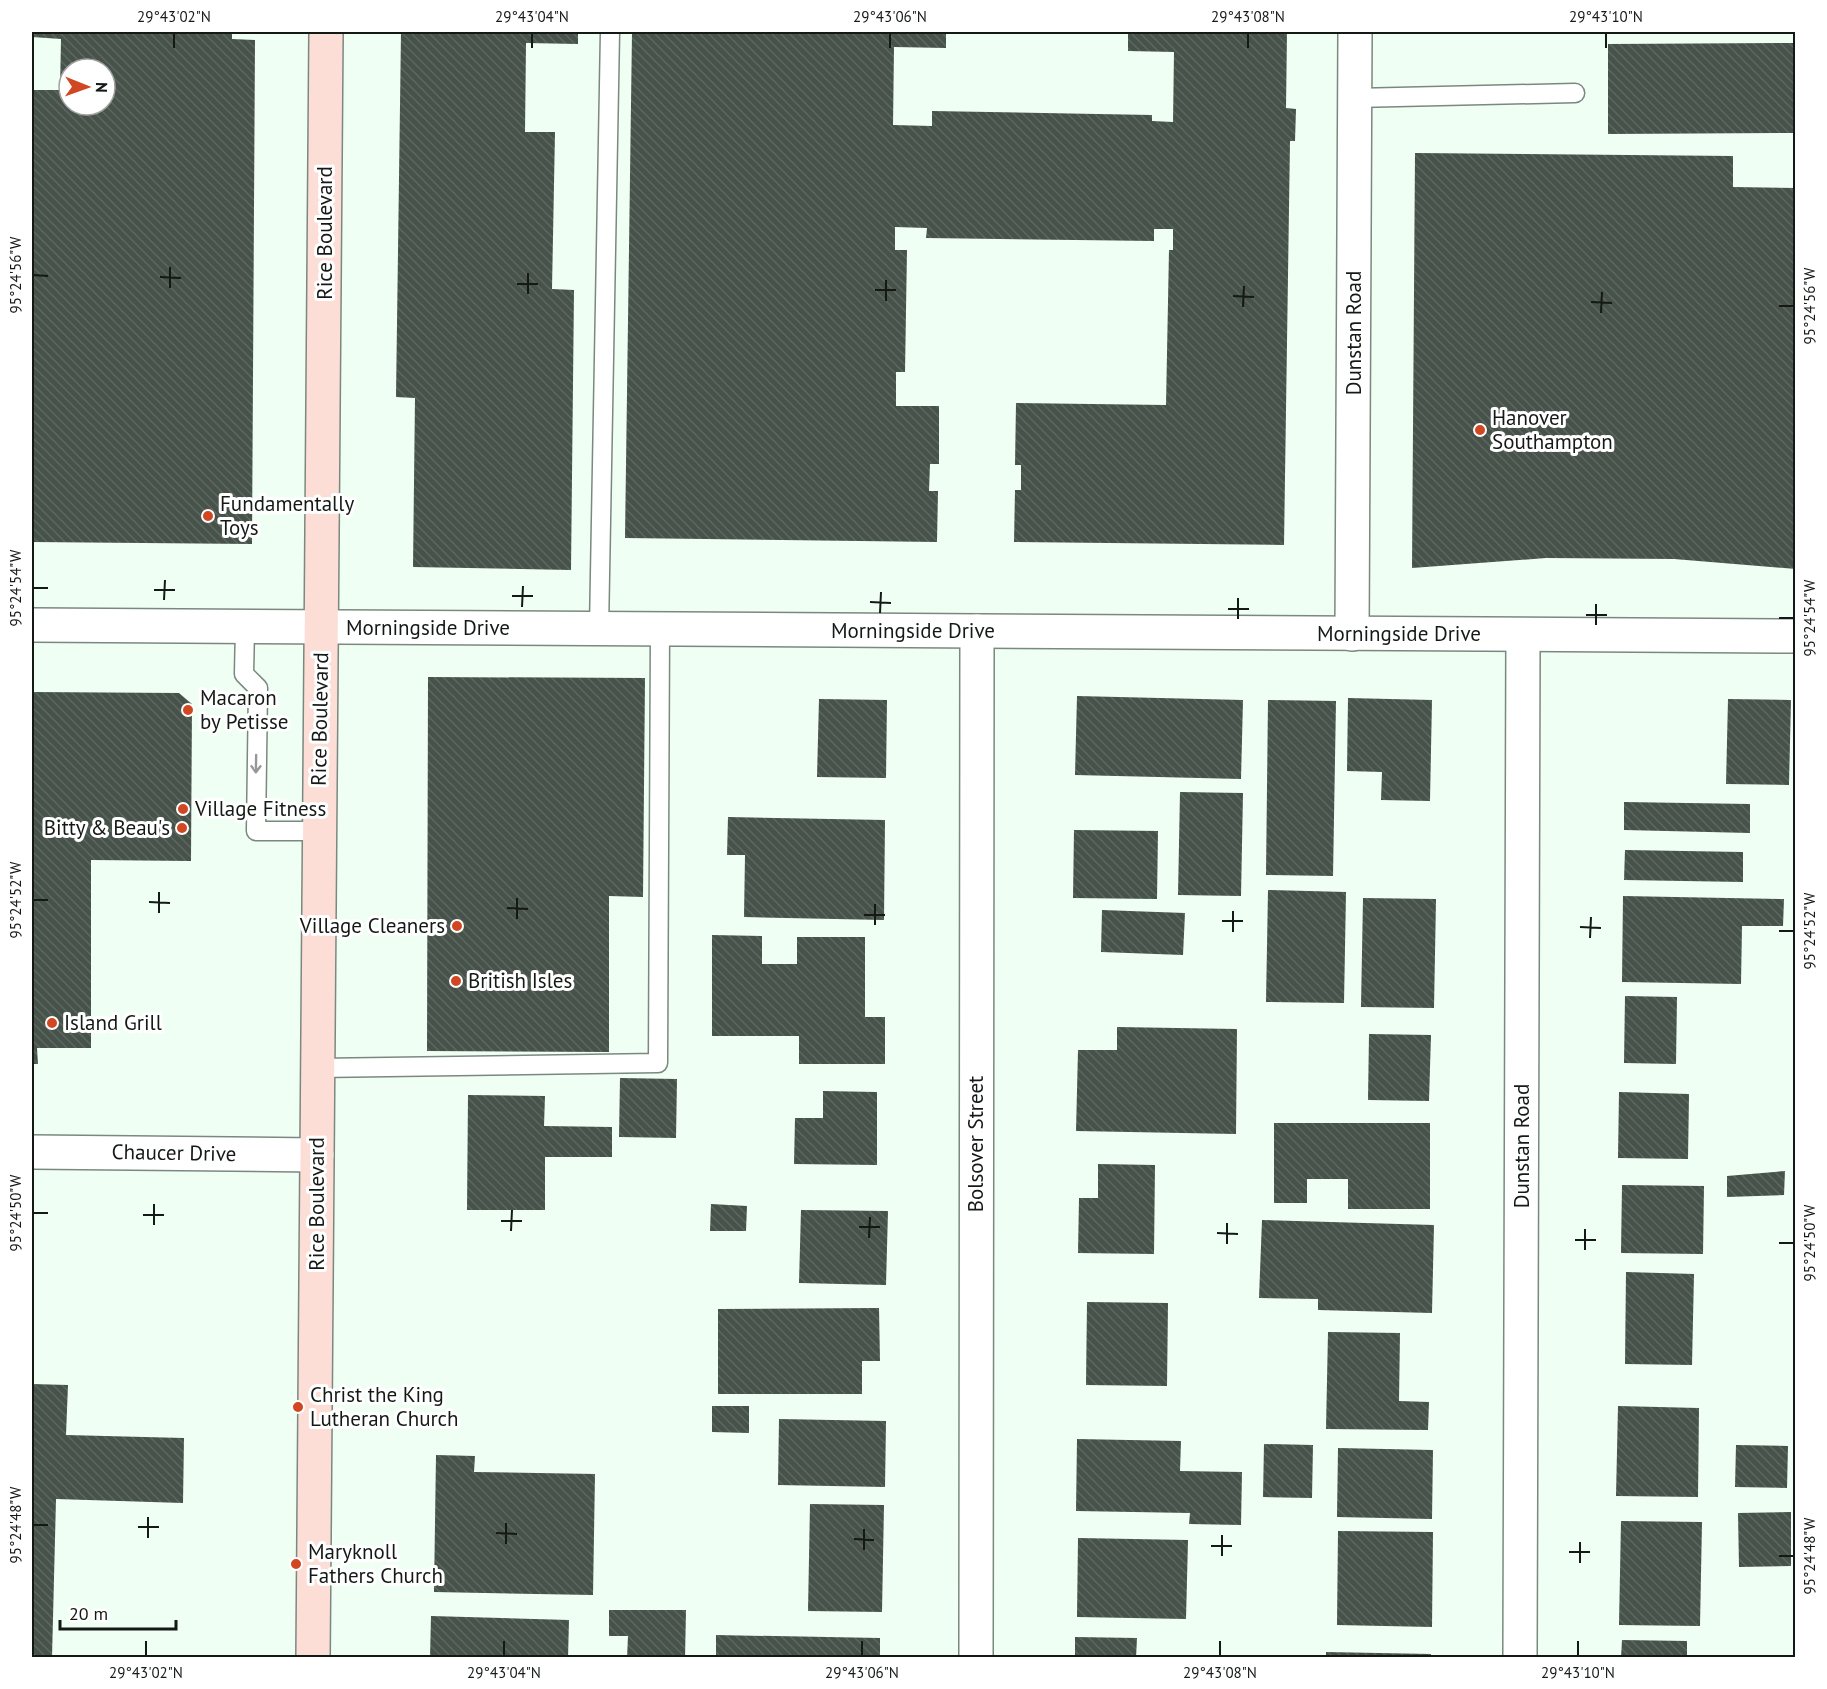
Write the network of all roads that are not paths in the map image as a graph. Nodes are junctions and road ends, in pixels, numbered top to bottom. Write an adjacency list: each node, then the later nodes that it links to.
1 (326, 32): 8 (main road, Rice Boulevard)
2 (610, 32): 9 (lane)
3 (1355, 32): 5 (street, Dunstan Road)
4 (1575, 93): 5 (lane)
5 (1355, 98): 12 (street, Dunstan Road)
6 (32, 625): 7 (street, Morningside Drive)
7 (245, 627): 8 (street, Morningside Drive); 15 (lane, one-way to 15)
8 (321, 628): 9 (street, Morningside Drive); 15 (main road, Rice Boulevard)
9 (599, 629): 10 (street, Morningside Drive)
10 (660, 630): 11 (street, Morningside Drive); 16 (lane)
11 (977, 631): 12 (street, Morningside Drive); 20 (street, Bolsover Street)
12 (1352, 634): 13 (street, Morningside Drive)
13 (1523, 634): 14 (street, Morningside Drive); 21 (street, Dunstan Road)
14 (1796, 636)
15 (320, 831): 16 (main road, Rice Boulevard)
16 (318, 1068): 18 (main road, Rice Boulevard)
17 (32, 1152): 18 (street, Chaucer Drive)
18 (317, 1155): 19 (main road, Rice Boulevard)
19 (313, 1658)
20 (976, 1658)
21 (1520, 1658)

